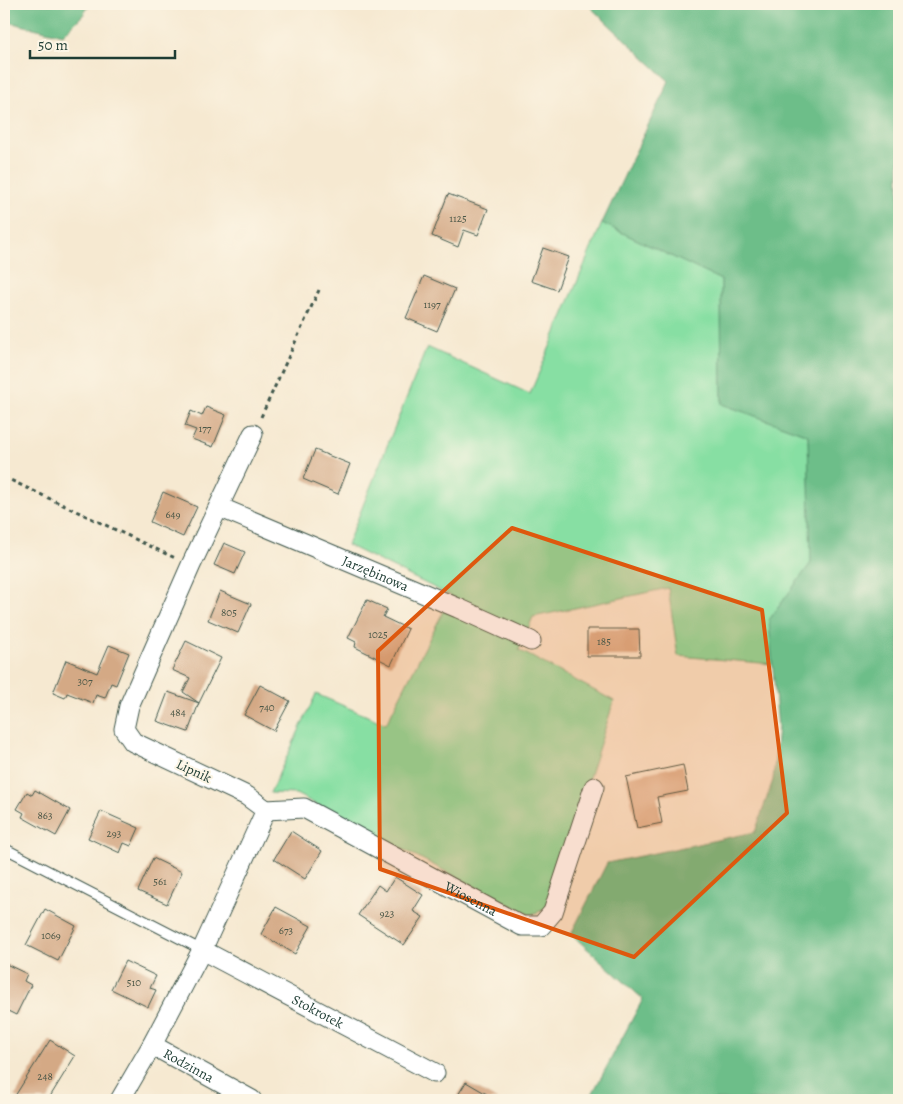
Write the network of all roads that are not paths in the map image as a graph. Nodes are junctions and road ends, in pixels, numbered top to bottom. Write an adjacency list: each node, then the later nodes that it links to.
1 (253, 434): 2 (street, Lipnik)
2 (219, 507): 3 (street, Jarzębinowa); 5 (street, Lipnik)
3 (531, 641)
4 (594, 788): 5 (street, Wiosenna)
5 (266, 810): 7 (street)
6 (4, 848): 7 (lane)
7 (202, 950): 8 (street); 9 (street, Stokrotek)
8 (152, 1045): 10 (street); 11 (street, Rodzinna)
9 (435, 1073)
10 (120, 1100)
11 (252, 1100)

